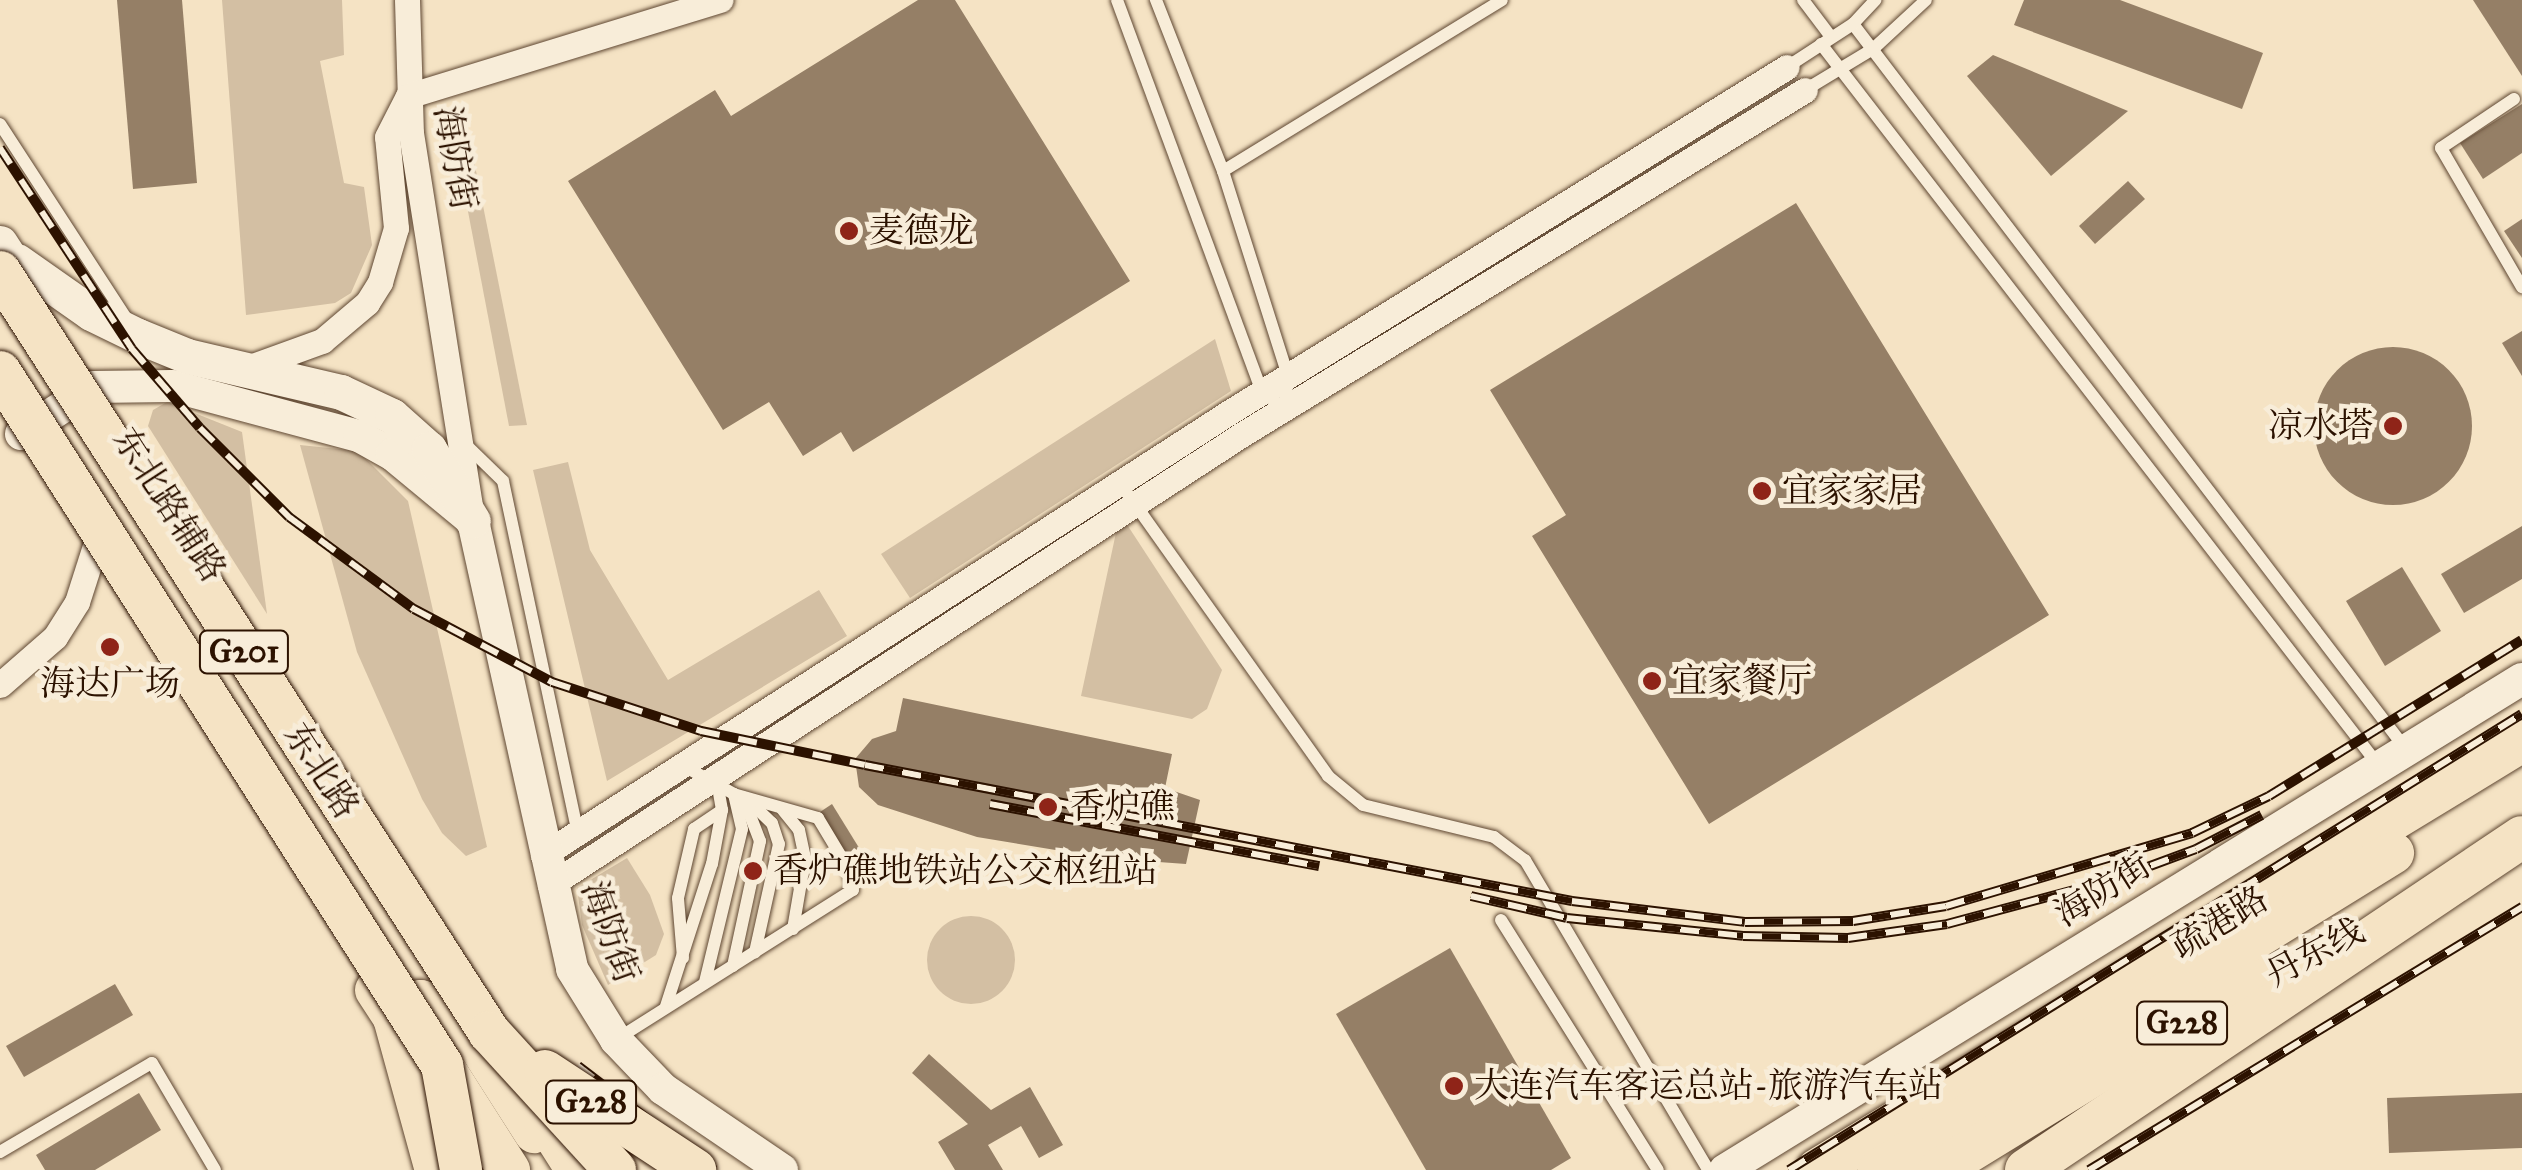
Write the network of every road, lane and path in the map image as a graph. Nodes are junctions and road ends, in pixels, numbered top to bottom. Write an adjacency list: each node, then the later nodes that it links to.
1 (406, 0): 15 (street)
2 (720, 0): 15 (street)
3 (1118, 0): 26 (lane)
4 (1156, 0): 18 (lane)
5 (1502, 0): 18 (lane)
6 (1803, 0): 10 (lane)
7 (1876, 0): 9 (lane)
8 (1926, 0): 11 (lane)
9 (1853, 24): 10 (lane); 11 (lane)
10 (1826, 40): 12 (lane); 13 (lane)
11 (1872, 49): 13 (lane); 38 (lane)
12 (1787, 67): 25 (street)
13 (1841, 70): 14 (lane); 38 (lane)
14 (1805, 90): 28 (street)
15 (408, 96): 23 (street, 海防街); 30 (street, 海防街)
16 (2514, 99): 20 (lane)
17 (0, 124): 22 (lane)
18 (1223, 171): 25 (lane)
19 (2, 255): 22 (main road); 27 (main road, 东北路辅路); 59 (highway, 东北路 / G201, bridge)
20 (2522, 286)
21 (0, 300): 27 (main road, 东北路)
22 (138, 336): 23 (main road)
23 (242, 369): 32 (main road)
24 (0, 372): 61 (highway, 东北路 / G201, bridge)
25 (1288, 376): 26 (street); 28 (lane)
26 (1262, 392): 28 (lane); 31 (street)
27 (80, 396): 29 (street); 32 (street); 37 (main road, 东北路); 40 (main road, 东北路辅路)
28 (1285, 408): 31 (street)
29 (10, 417): 33 (main road)
30 (460, 439): 32 (street, 海防街); 46 (lane)
31 (1128, 493): 39 (street); 42 (street); 76 (lane)
32 (473, 521): 48 (street, 海防街)
33 (94, 548): 35 (street); 58 (main road)
34 (2522, 679): 38 (street, 海防街)
35 (0, 686)
36 (2522, 742): 56 (highway, 疏港路 / G228)
37 (289, 750): 40 (main road); 59 (main road, 东北路)
38 (2393, 758): 77 (street, 海防街)
39 (682, 765): 42 (lane); 46 (street)
40 (342, 772): 71 (main road, 东北路辅路)
41 (2522, 774): 56 (highway, 疏港路)
42 (713, 784): 43 (lane); 45 (lane); 48 (street)
43 (738, 796): 44 (lane); 52 (lane); 54 (lane); 55 (lane)
44 (780, 807): 51 (lane); 51 (lane)
45 (722, 810): 53 (lane); 53 (lane)
46 (579, 832): 48 (street)
47 (2522, 836): 49 (highway, G228)
48 (546, 870): 60 (street, 海防街)
49 (2434, 891): 62 (highway); 80 (highway, 丹东线 / G228)
50 (1502, 920): 75 (lane)
51 (793, 929): 52 (lane)
52 (754, 952): 54 (lane)
53 (683, 965): 57 (lane)
54 (732, 966): 55 (lane)
55 (704, 984): 57 (lane)
56 (2122, 1001): 78 (highway, 疏港路 / G228); 79 (highway)
57 (665, 1008): 60 (lane)
58 (393, 1018): 59 (main road); 65 (main road); 67 (main road)
59 (473, 1022): 69 (main road, 东北路); 70 (highway, 东北路 / G201, bridge); 72 (highway, bridge); 73 (highway, G228, bridge)
60 (616, 1040): 74 (street, 海防街)
61 (442, 1065): 66 (highway, bridge); 67 (highway, bridge); 68 (highway, 东北路 / G201)
62 (2167, 1076): 81 (highway); 82 (highway)
63 (0, 1152): 64 (lane)
64 (215, 1170)
65 (435, 1170)
66 (461, 1170)
67 (491, 1170)
68 (509, 1170)
69 (558, 1170)
70 (577, 1170)
71 (598, 1170)
72 (615, 1170)
73 (695, 1170)
74 (782, 1170)
75 (1658, 1170)
76 (1708, 1170)
77 (1725, 1170)
78 (1817, 1170)
79 (1879, 1170)
80 (1939, 1170)
81 (1979, 1170)
82 (2026, 1170)

